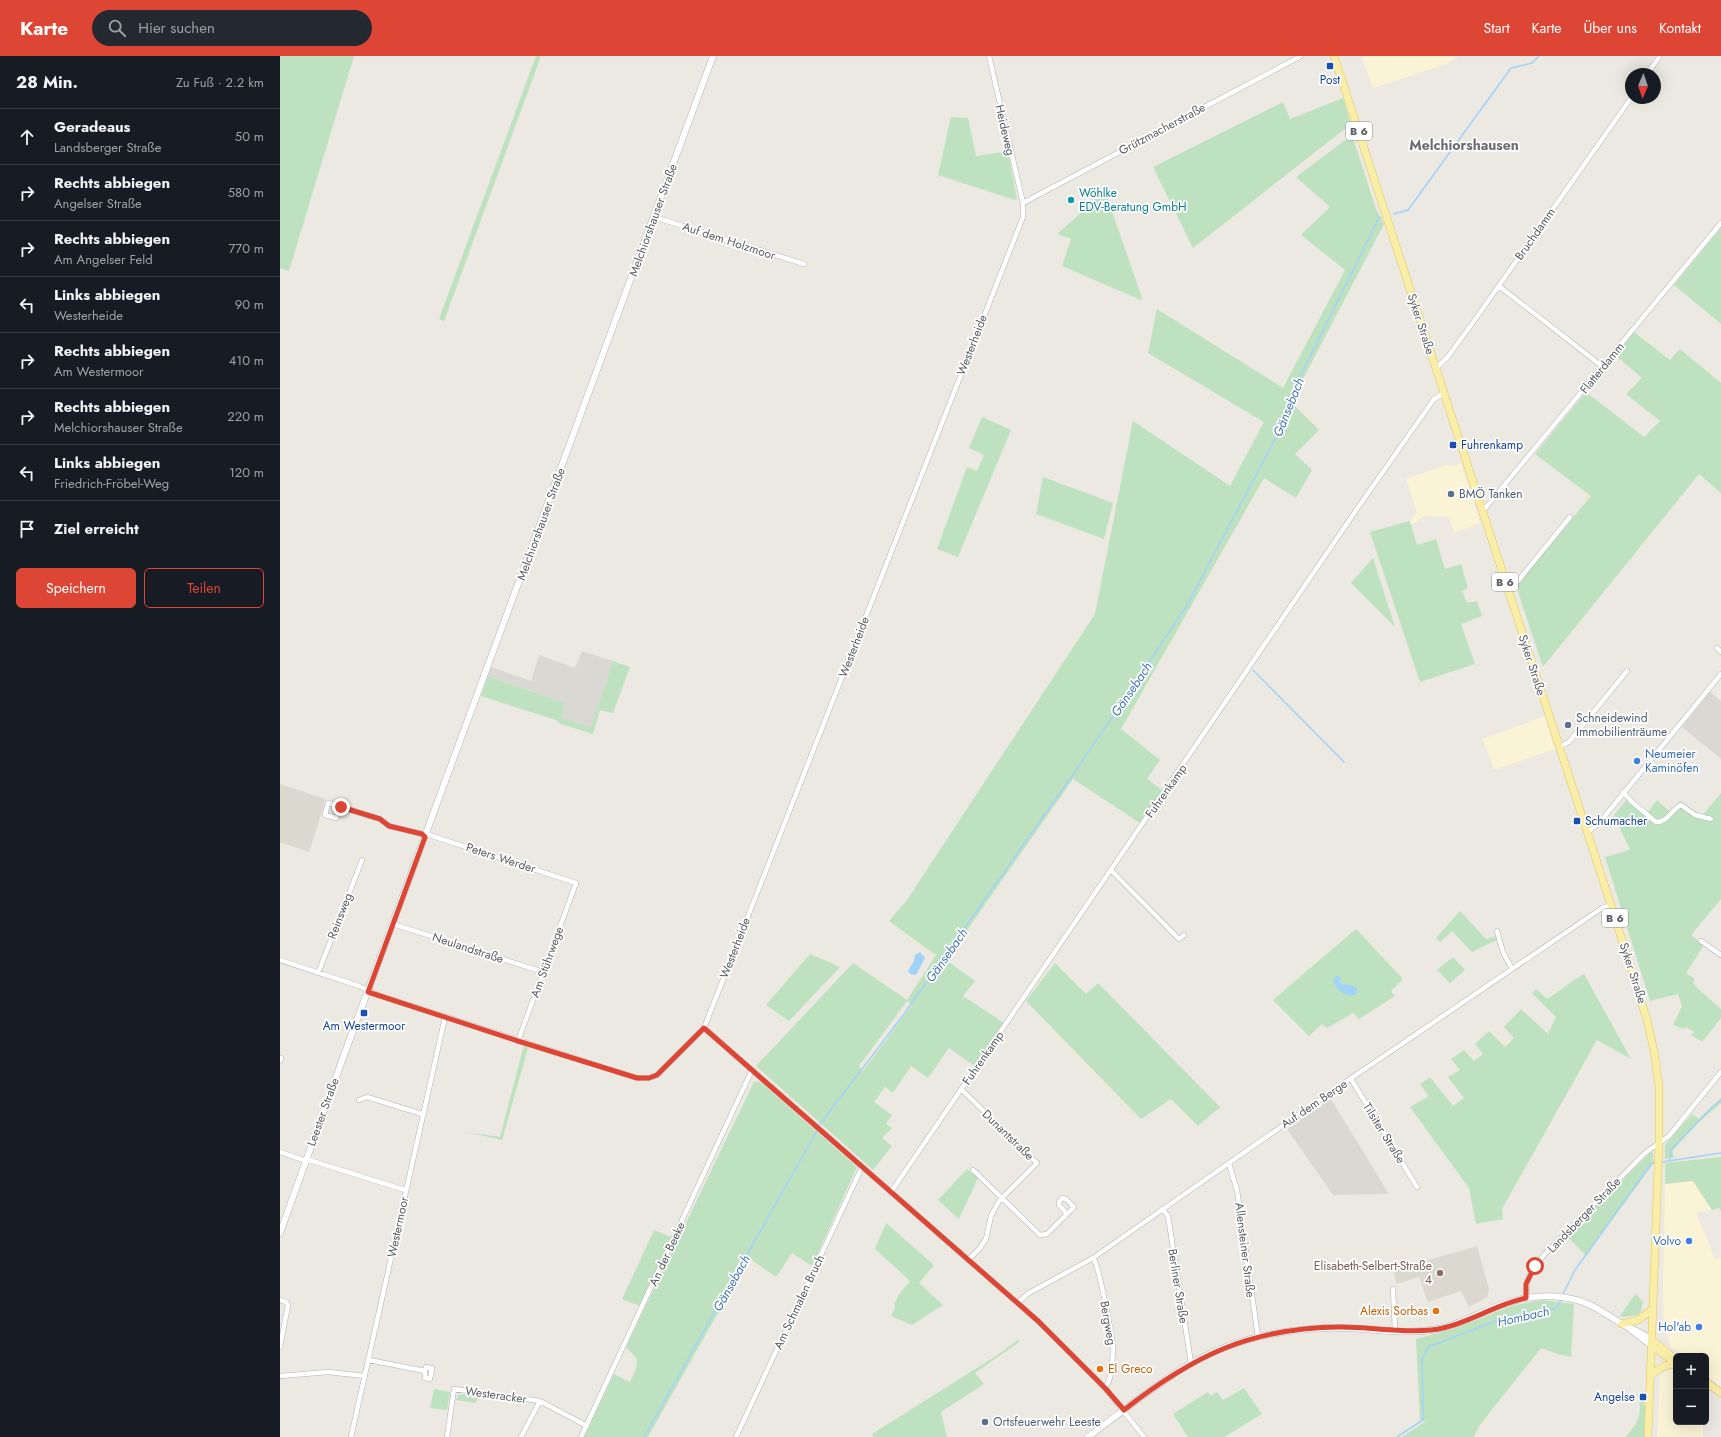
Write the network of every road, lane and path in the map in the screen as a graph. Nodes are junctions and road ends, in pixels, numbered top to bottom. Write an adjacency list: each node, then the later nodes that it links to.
1 (713, 56): 9 (street, Melchiorshauser Straße)
2 (989, 56): 8 (street, Heideweg)
3 (1302, 56): 8 (street, Grützmacherstraße)
4 (1334, 56): 14 (main road, Syker Straße / B 6)
5 (1660, 56): 6 (street)
6 (1652, 68)
7 (1627, 104): 12 (street, Bruchdamm)
8 (1023, 203): 42 (street, Westerheide)
9 (654, 217): 11 (street, Auf dem Holzmoor); 26 (street, Melchiorshauser Straße)
10 (1721, 224): 13 (street, Flatterdamm)
11 (804, 264)
12 (1499, 286): 13 (street); 14 (street, Bruchdamm)
13 (1603, 367): 16 (street, Flatterdamm)
14 (1436, 368): 15 (main road, Syker Straße / B 6)
15 (1444, 393): 16 (main road, Syker Straße / B 6); 28 (street, Fuhrenkamp)
16 (1482, 512): 18 (main road, Syker Straße / B 6)
17 (1570, 517): 18 (street)
18 (1509, 592): 21 (main road, Syker Straße / B 6)
19 (1627, 671): 21 (street)
20 (1721, 674): 22 (street)
21 (1559, 747): 25 (main road, Syker Straße / B 6)
22 (1623, 792): 24 (street); 25 (street)
23 (341, 807): 26 (street, Peters Werder)
24 (1711, 819)
25 (1587, 833): 30 (main road, Syker Straße / B 6)
26 (426, 835): 29 (street, Peters Werder); 31 (street, Melchiorshauser Straße)
27 (362, 860): 39 (street, Reinsweg)
28 (1111, 870): 33 (street); 47 (street, Fuhrenkamp)
29 (576, 883): 38 (street, Am Stührwege)
30 (1611, 905): 37 (street, Auf dem Berge); 50 (main road, Syker Straße / B 6)
31 (393, 924): 38 (street, Neulandstraße); 40 (street, Melchiorshauser Straße)
32 (1497, 931): 37 (street)
33 (1184, 935)
34 (1701, 940): 35 (street)
35 (1721, 955)
36 (280, 960): 39 (street)
37 (1512, 969): 46 (street, Auf dem Berge)
38 (542, 972): 43 (street, Am Stührwege)
39 (318, 973): 40 (street)
40 (368, 992): 41 (street); 52 (street, Leester Straße)
41 (445, 1017): 43 (street); 49 (street, Westermoor)
42 (704, 1028): 43 (street, Westerheide); 44 (street)
43 (518, 1041)
44 (752, 1070): 54 (street); 88 (street, An der Beeke)
45 (1721, 1072): 50 (street, Landsberger Straße)
46 (1351, 1079): 53 (street, Auf dem Berge); 56 (street, Tilsiter Straße)
47 (961, 1089): 58 (street, Fuhrenkamp); 59 (street, Dunantstraße)
48 (359, 1100): 49 (street)
49 (422, 1114): 57 (street, Westermoor)
50 (1659, 1143): 66 (street, Landsberger Straße); 69 (main road, Syker Straße / B 6)
51 (280, 1152): 52 (street)
52 (306, 1160): 57 (street); 62 (street, Leester Straße)
53 (1228, 1164): 60 (street, Auf dem Berge); 72 (street, Allensteiner Straße)
54 (862, 1167): 58 (street); 93 (street, Am Schmalen Bruch)
55 (974, 1170): 59 (street)
56 (1417, 1187)
57 (405, 1190): 75 (street, Westermoor)
58 (891, 1192): 64 (street)
59 (1002, 1198): 61 (street); 64 (street, Dunantstraße)
60 (1162, 1210): 63 (street, Auf dem Berge); 77 (street, Berliner Straße)
61 (1067, 1214)
62 (280, 1233)
63 (1093, 1258): 68 (street, Auf dem Berge); 84 (street, Bergweg)
64 (968, 1260): 68 (street)
65 (1393, 1289): 71 (street)
66 (1526, 1298): 70 (street); 71 (street)
67 (280, 1300): 74 (street)
68 (1017, 1303): 84 (street)
69 (1653, 1309): 70 (main road); 73 (main road, Syker Straße / B 6)
70 (1626, 1326): 73 (street)
71 (1395, 1331): 72 (street)
72 (1258, 1337): 77 (street)
73 (1652, 1343): 76 (main road); 80 (main road, B 6)
74 (280, 1347)
75 (369, 1360): 79 (street); 82 (street, Westermoor)
76 (1673, 1360)
77 (1191, 1363): 87 (street)
78 (1673, 1363): 80 (main road)
79 (425, 1371)
80 (1650, 1375): 96 (main road, B 6)
81 (280, 1376): 82 (street)
82 (365, 1376): 89 (street, Westermoor)
83 (1709, 1384): 85 (main road)
84 (1105, 1388): 87 (street)
85 (1721, 1393)
86 (540, 1401): 88 (street, Westeracker); 90 (street, Westeracker); 91 (street, Westeracker)
87 (1124, 1410): 94 (street); 95 (street)
88 (587, 1426): 92 (street, An der Beeke)
89 (351, 1437)
90 (447, 1437)
91 (521, 1437)
92 (581, 1437)
93 (736, 1437)
94 (1088, 1437)
95 (1144, 1437)
96 (1648, 1437)

